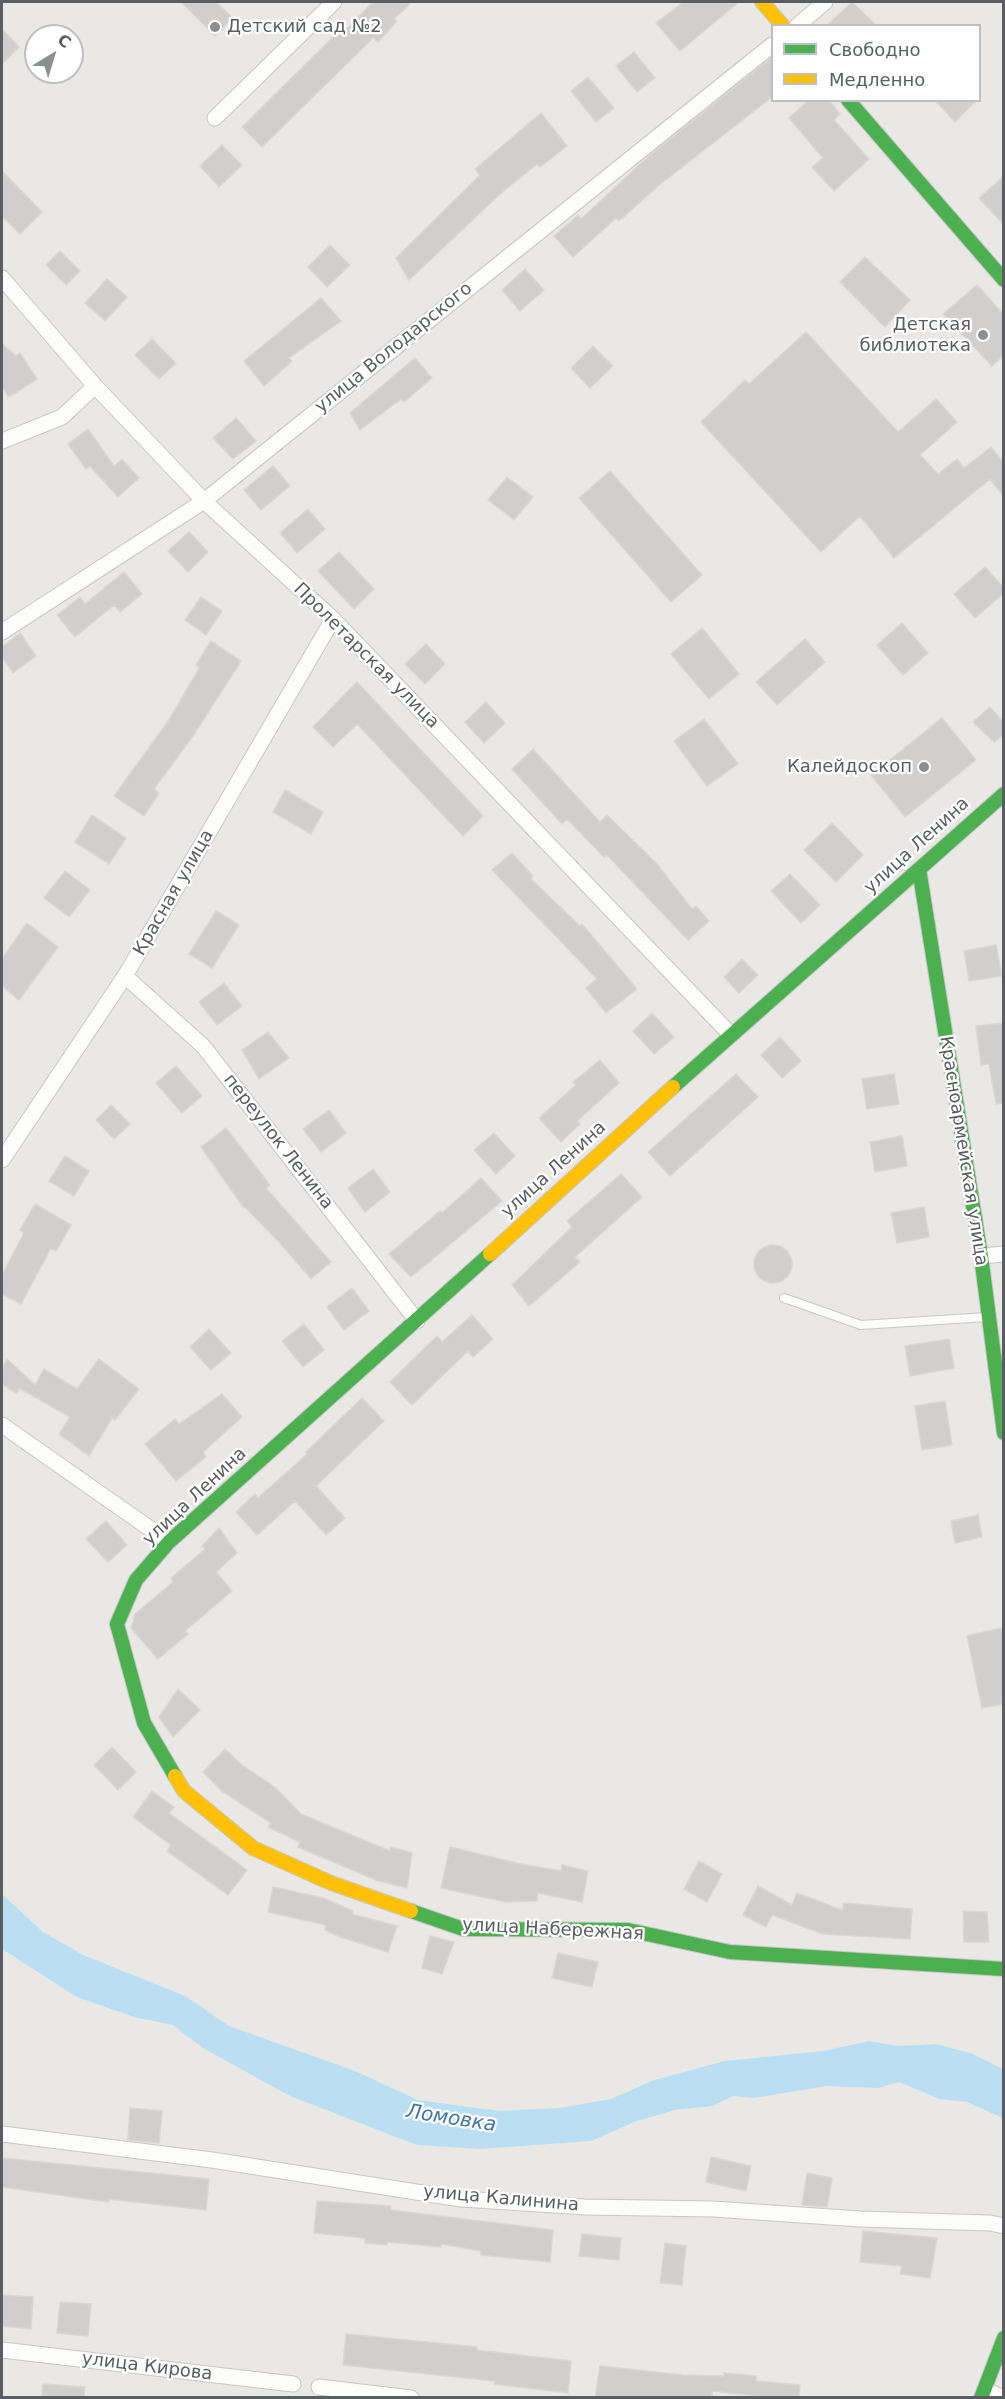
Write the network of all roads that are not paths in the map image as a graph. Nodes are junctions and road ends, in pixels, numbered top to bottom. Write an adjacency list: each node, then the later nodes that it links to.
1 (334, 2): 8 (street)
2 (762, 2): 4 (street)
3 (825, 2): 5 (street)
4 (781, 24)
5 (799, 24)
6 (771, 46): 13 (street, улица Володарского)
7 (850, 102): 10 (street)
8 (215, 118)
9 (2, 278): 11 (street, Пролетарская улица)
10 (1004, 280)
11 (95, 386): 12 (street); 13 (street, Пролетарская улица)
12 (2, 441)
13 (204, 501): 14 (street, Пролетарская улица); 15 (street, улица Володарского)
14 (333, 619): 18 (street, Красная улица); 19 (street, Пролетарская улица)
15 (2, 632)
16 (1004, 794): 17 (street, улица Ленина)
17 (919, 869): 19 (street, улица Ленина); 22 (street, Красноармейская улица)
18 (125, 976): 20 (street, Красная улица); 25 (street, переулок Ленина)
19 (730, 1034): 25 (street, улица Ленина)
20 (2, 1160)
21 (1004, 1254): 22 (street)
22 (981, 1256): 24 (street, Красноармейская улица)
23 (784, 1298): 24 (lane)
24 (987, 1317): 27 (street, Красноармейская улица)
25 (417, 1321): 28 (street, улица Ленина)
26 (2, 1425): 28 (street)
27 (1004, 1432)
28 (169, 1542): 29 (street, улица Ленина)
29 (136, 1580): 30 (street, улица Набережная)
30 (1004, 1969)
31 (2, 2134): 32 (street, улица Калинина)
32 (1004, 2226)
33 (1004, 2337): 37 (street)
34 (2, 2350): 35 (street, улица Кирова)
35 (292, 2384)
36 (319, 2387): 38 (street)
37 (983, 2394): 39 (street)
38 (411, 2397)
39 (1003, 2397)

